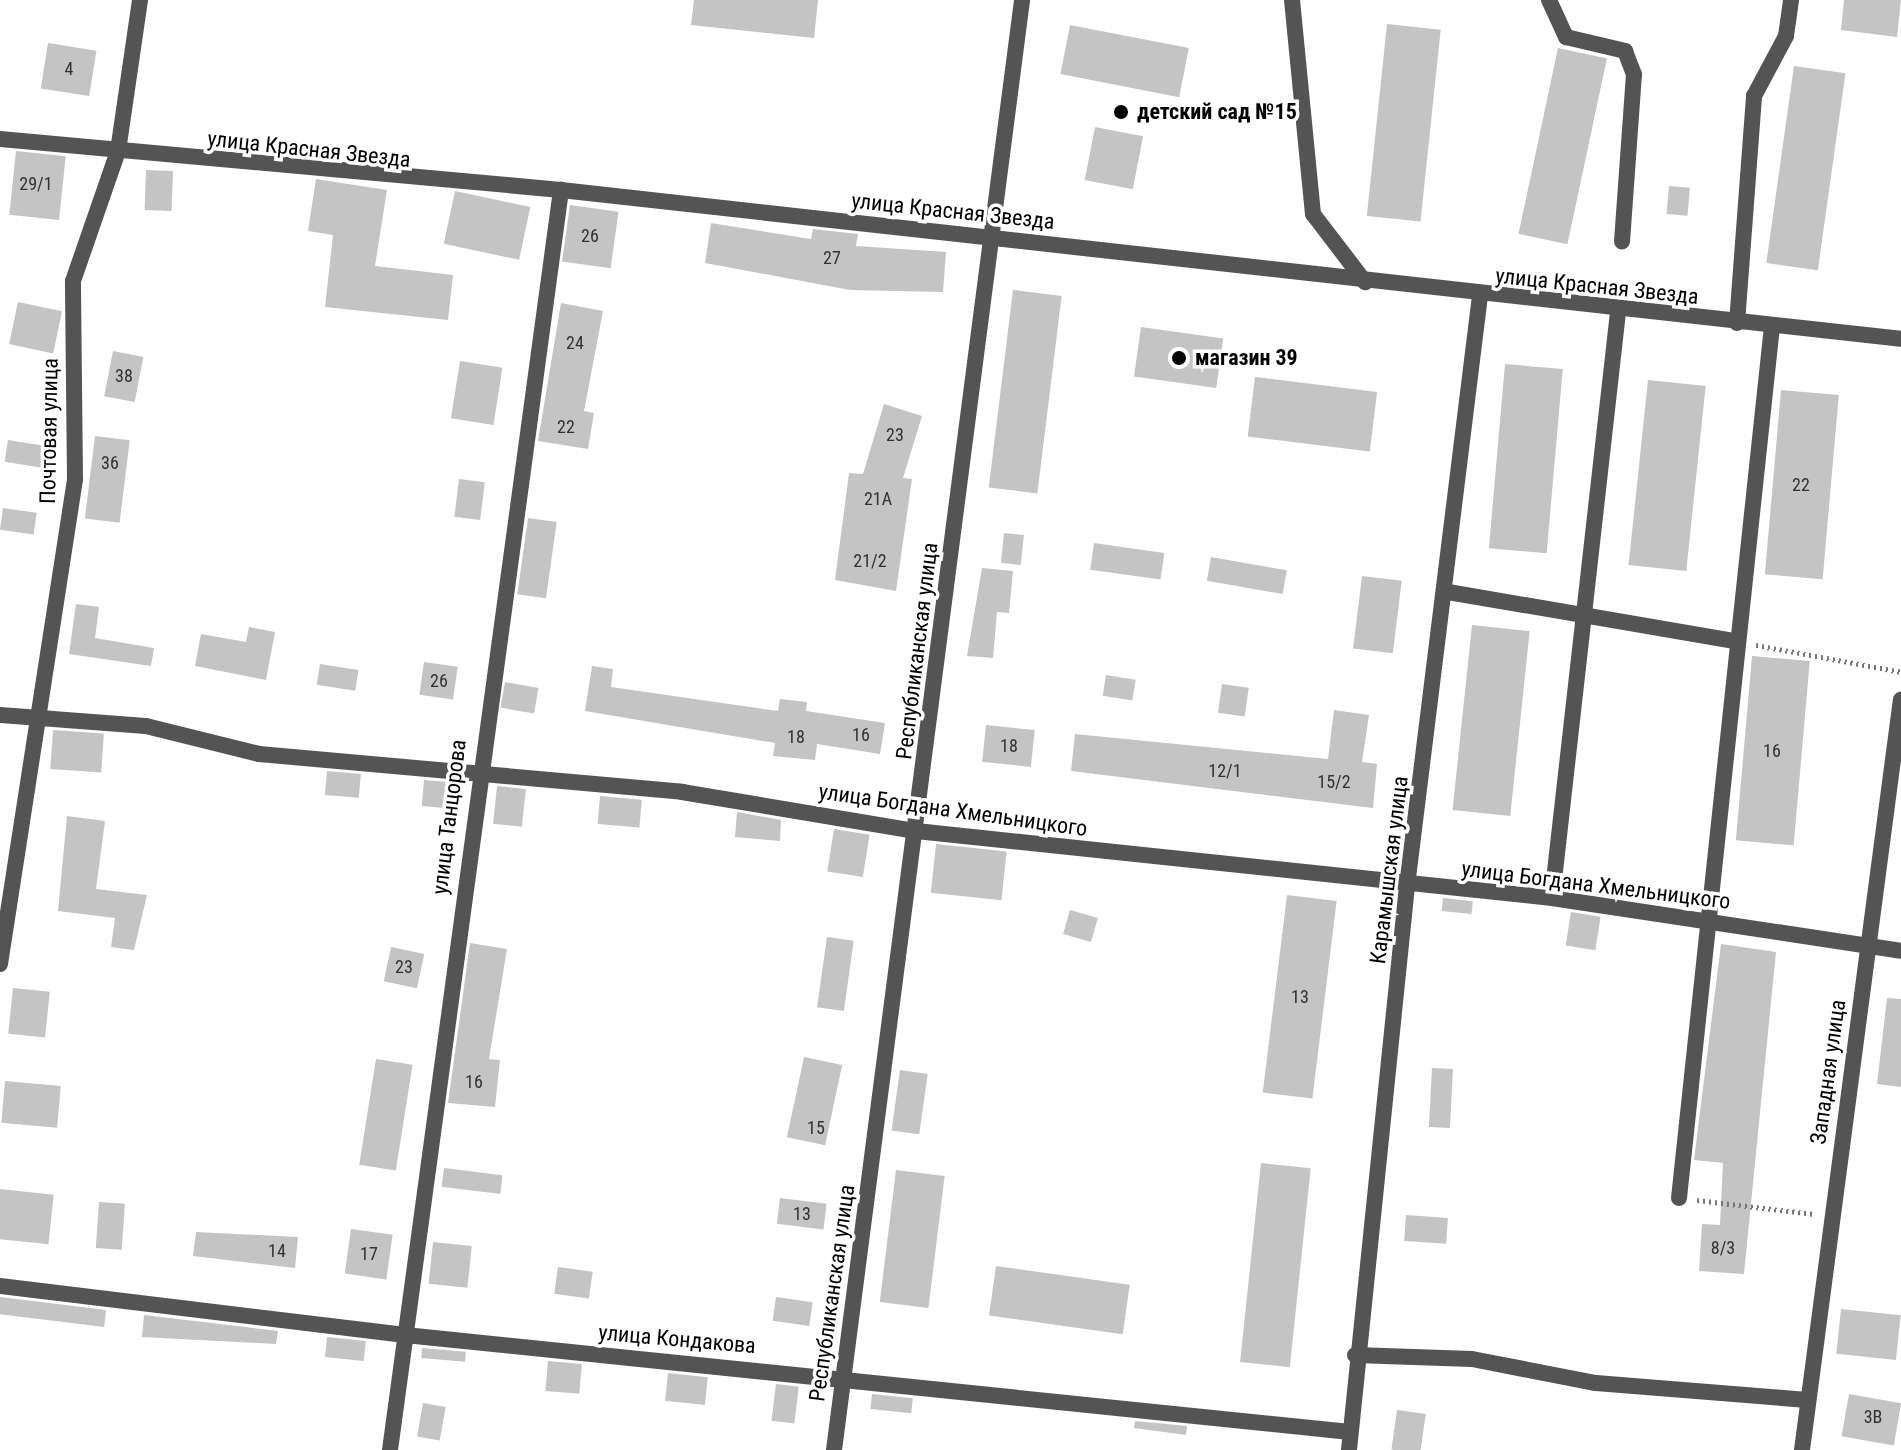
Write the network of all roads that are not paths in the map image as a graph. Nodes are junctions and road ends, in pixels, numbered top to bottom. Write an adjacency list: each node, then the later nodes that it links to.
1 (140, 0): 7 (street, Почтовая улица)
2 (1022, 0): 9 (street, Республиканская улица)
3 (1292, 0): 11 (street)
4 (1549, 0): 10 (street)
5 (1791, 0): 14 (street)
6 (0, 139): 7 (street, улица Красная Звезда)
7 (118, 151): 8 (street, улица Красная Звезда); 22 (street, Почтовая улица)
8 (561, 190): 9 (street, улица Красная Звезда); 23 (street, улица Танцорова)
9 (993, 237): 11 (street, улица Красная Звезда); 24 (street, Республиканская улица)
10 (1622, 242)
11 (1365, 282): 12 (street, улица Красная Звезда)
12 (1480, 296): 13 (street, улица Красная Звезда); 17 (street, Карамышская улица)
13 (1618, 312): 14 (street, улица Красная Звезда); 18 (street)
14 (1737, 323): 15 (street, улица Красная Звезда)
15 (1772, 326): 16 (street, улица Красная Звезда); 19 (street)
16 (1901, 339)
17 (1448, 592): 18 (street); 25 (street, Карамышская улица)
18 (1583, 614): 19 (street); 26 (street)
19 (1735, 641): 27 (street)
20 (1901, 699): 28 (street, Западная улица)
21 (0, 715): 22 (street, улица Богдана Хмельницкого)
22 (39, 720): 23 (street, улица Богдана Хмельницкого); 30 (street, Почтовая улица)
23 (477, 769): 24 (street, улица Богдана Хмельницкого); 33 (street, улица Танцорова)
24 (916, 831): 25 (street, улица Богдана Хмельницкого); 35 (street, Республиканская улица)
25 (1407, 886): 26 (street, улица Богдана Хмельницкого); 34 (street, Карамышская улица)
26 (1552, 898): 27 (street, улица Богдана Хмельницкого)
27 (1712, 918): 28 (street, улица Богдана Хмельницкого); 31 (street)
28 (1867, 945): 29 (street, улица Богдана Хмельницкого); 36 (street, Западная улица)
29 (1901, 951)
30 (0, 964)
31 (1679, 1198)
32 (0, 1286): 33 (street, улица Кондакова)
33 (405, 1335): 35 (street, улица Кондакова); 38 (street, улица Танцорова)
34 (1355, 1355): 36 (street); 37 (street, Карамышская улица)
35 (843, 1376): 37 (street, улица Кондакова); 39 (street, Республиканская улица)
36 (1807, 1400): 41 (street, Западная улица)
37 (1350, 1432): 40 (street, Карамышская улица)
38 (390, 1450)
39 (834, 1450)
40 (1349, 1450)
41 (1802, 1450)

